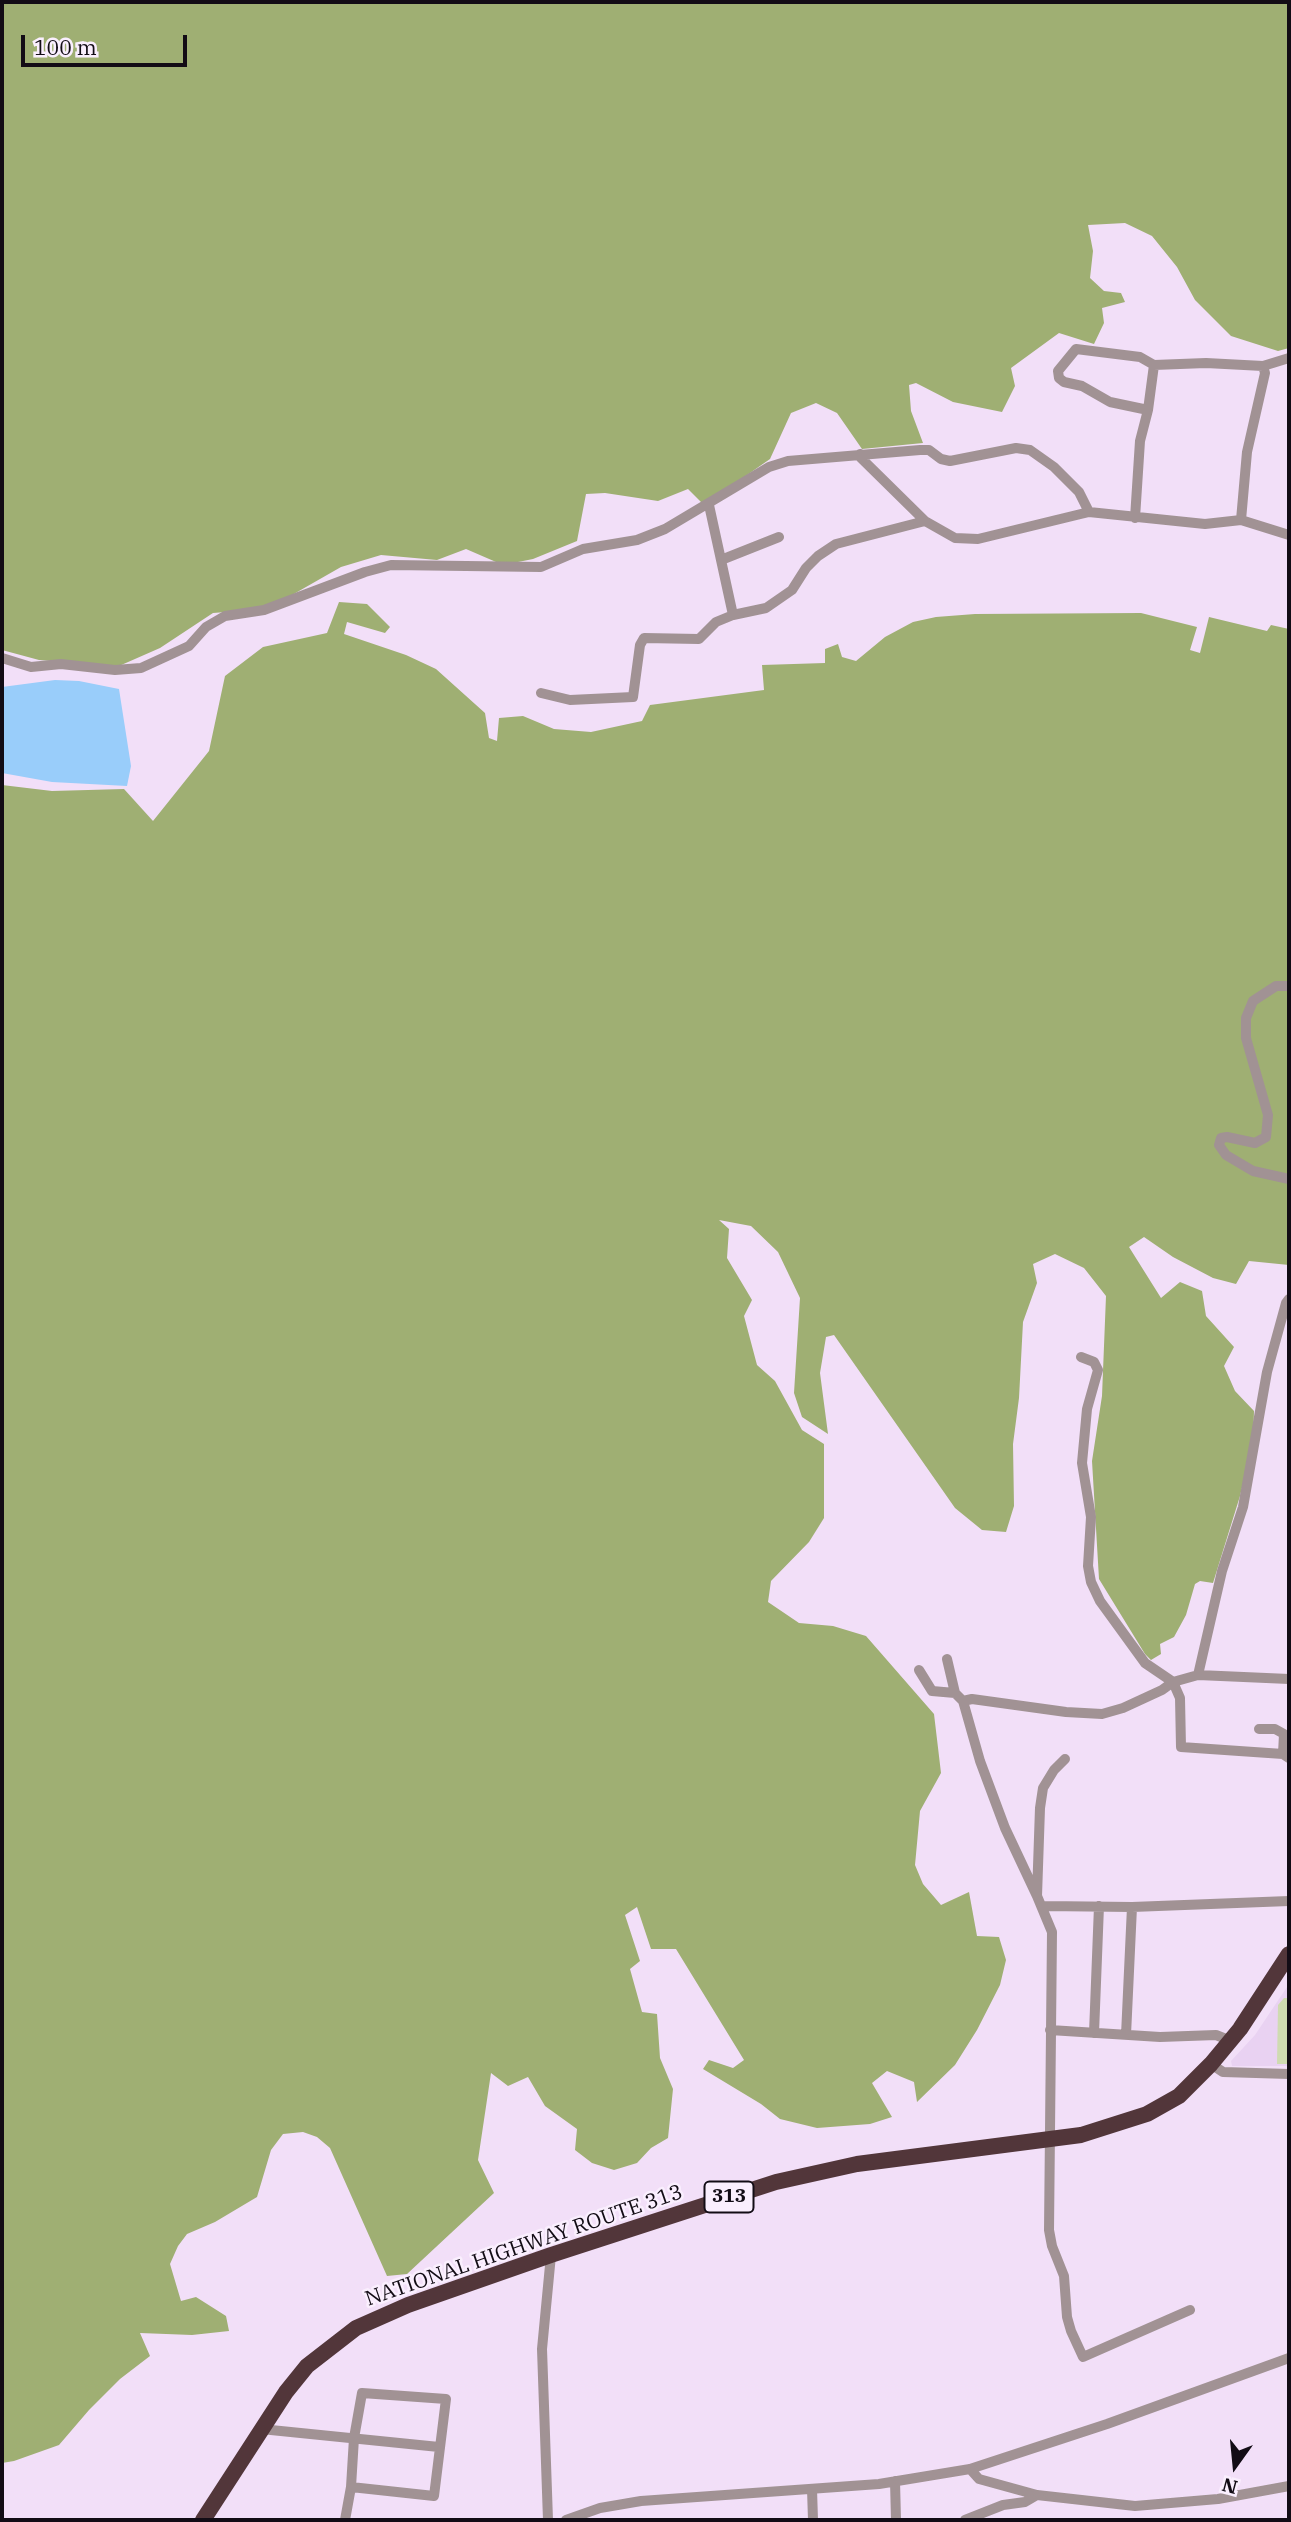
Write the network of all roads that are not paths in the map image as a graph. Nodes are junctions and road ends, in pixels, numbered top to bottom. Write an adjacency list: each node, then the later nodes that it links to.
1 (1289, 358): 3 (street)
2 (1154, 365): 3 (street); 4 (street); 4 (street)
3 (1263, 366): 9 (street)
4 (1148, 410): 8 (street)
5 (860, 454): 6 (street); 7 (street); 10 (street)
6 (709, 505): 13 (street); 15 (street)
7 (1089, 512): 8 (street); 10 (street)
8 (1135, 518): 9 (street)
9 (1241, 520): 11 (street)
10 (925, 521): 14 (street)
11 (1289, 535)
12 (779, 537): 13 (street)
13 (721, 560): 14 (street)
14 (733, 615): 16 (street)
15 (2, 658)
16 (541, 693)
17 (1289, 986): 18 (street)
18 (1289, 1179)
19 (1289, 1299): 23 (street)
20 (1081, 1357): 25 (street)
21 (947, 1659): 26 (street)
22 (919, 1670): 26 (street)
23 (1198, 1675): 24 (street); 25 (street)
24 (1289, 1679)
25 (1172, 1682): 26 (street); 28 (street)
26 (959, 1697): 30 (street)
27 (1259, 1729): 28 (street)
28 (1286, 1756)
29 (1065, 1759): 30 (street)
30 (1037, 1896): 32 (street)
31 (1289, 1901): 34 (street)
32 (1044, 1906): 33 (street); 36 (street)
33 (1099, 1906): 34 (street); 37 (street)
34 (1132, 1907): 38 (street)
35 (1289, 1954): 39 (highway, NATIONAL HIGHWAY ROUTE 313 / 313)
36 (1050, 2030): 37 (street); 42 (street)
37 (1094, 2033): 38 (street)
38 (1126, 2035): 39 (street)
39 (1231, 2041): 40 (highway, NATIONAL HIGHWAY ROUTE 313 / 313)
40 (1211, 2064): 41 (street); 42 (highway, NATIONAL HIGHWAY ROUTE 313 / 313)
41 (1289, 2074)
42 (1050, 2140): 43 (highway, NATIONAL HIGHWAY ROUTE 313 / 313); 44 (street)
43 (551, 2255): 46 (highway, NATIONAL HIGHWAY ROUTE 313 / 313); 57 (street)
44 (1190, 2310)
45 (1289, 2358): 49 (street)
46 (261, 2429): 47 (street); 55 (highway, NATIONAL HIGHWAY ROUTE 313 / 313)
47 (354, 2438): 48 (street); 48 (street); 52 (street)
48 (439, 2447): 52 (street)
49 (970, 2469): 50 (street); 54 (street)
50 (895, 2482): 53 (street); 60 (street)
51 (1289, 2486): 54 (street)
52 (351, 2487): 56 (street)
53 (812, 2488): 58 (street); 59 (street)
54 (1037, 2495): 61 (street)
55 (203, 2520)
56 (345, 2520)
57 (548, 2520)
58 (566, 2520)
59 (813, 2520)
60 (896, 2520)
61 (965, 2520)

